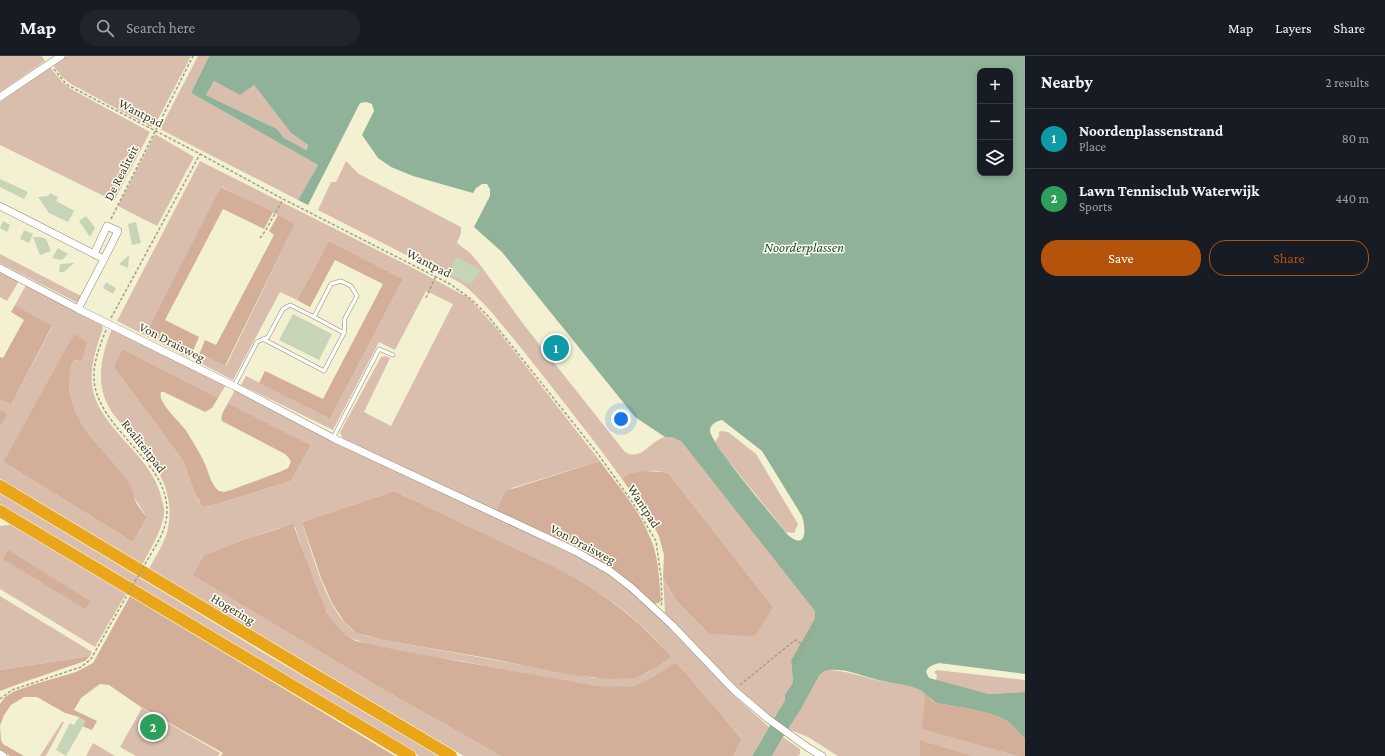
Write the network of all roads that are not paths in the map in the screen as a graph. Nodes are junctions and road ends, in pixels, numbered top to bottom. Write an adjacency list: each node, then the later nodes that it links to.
1 (61, 56): 2 (street)
2 (0, 97)
3 (0, 206): 4 (street)
4 (94, 254): 5 (street); 5 (street)
5 (104, 259): 7 (street)
6 (0, 268): 7 (street, Von Draisweg)
7 (78, 309): 12 (street, Von Draisweg)
8 (314, 317): 9 (lane); 9 (lane); 10 (lane)
9 (344, 333): 10 (lane)
10 (263, 339): 12 (lane)
11 (393, 355): 13 (lane)
12 (234, 386): 13 (street, Von Draisweg)
13 (333, 438): 20 (street, Von Draisweg)
14 (0, 486): 19 (highway, Hogering)
15 (0, 510): 18 (highway)
16 (0, 754): 17 (street)
17 (3, 756)
18 (410, 756)
19 (451, 756)
20 (822, 756)

